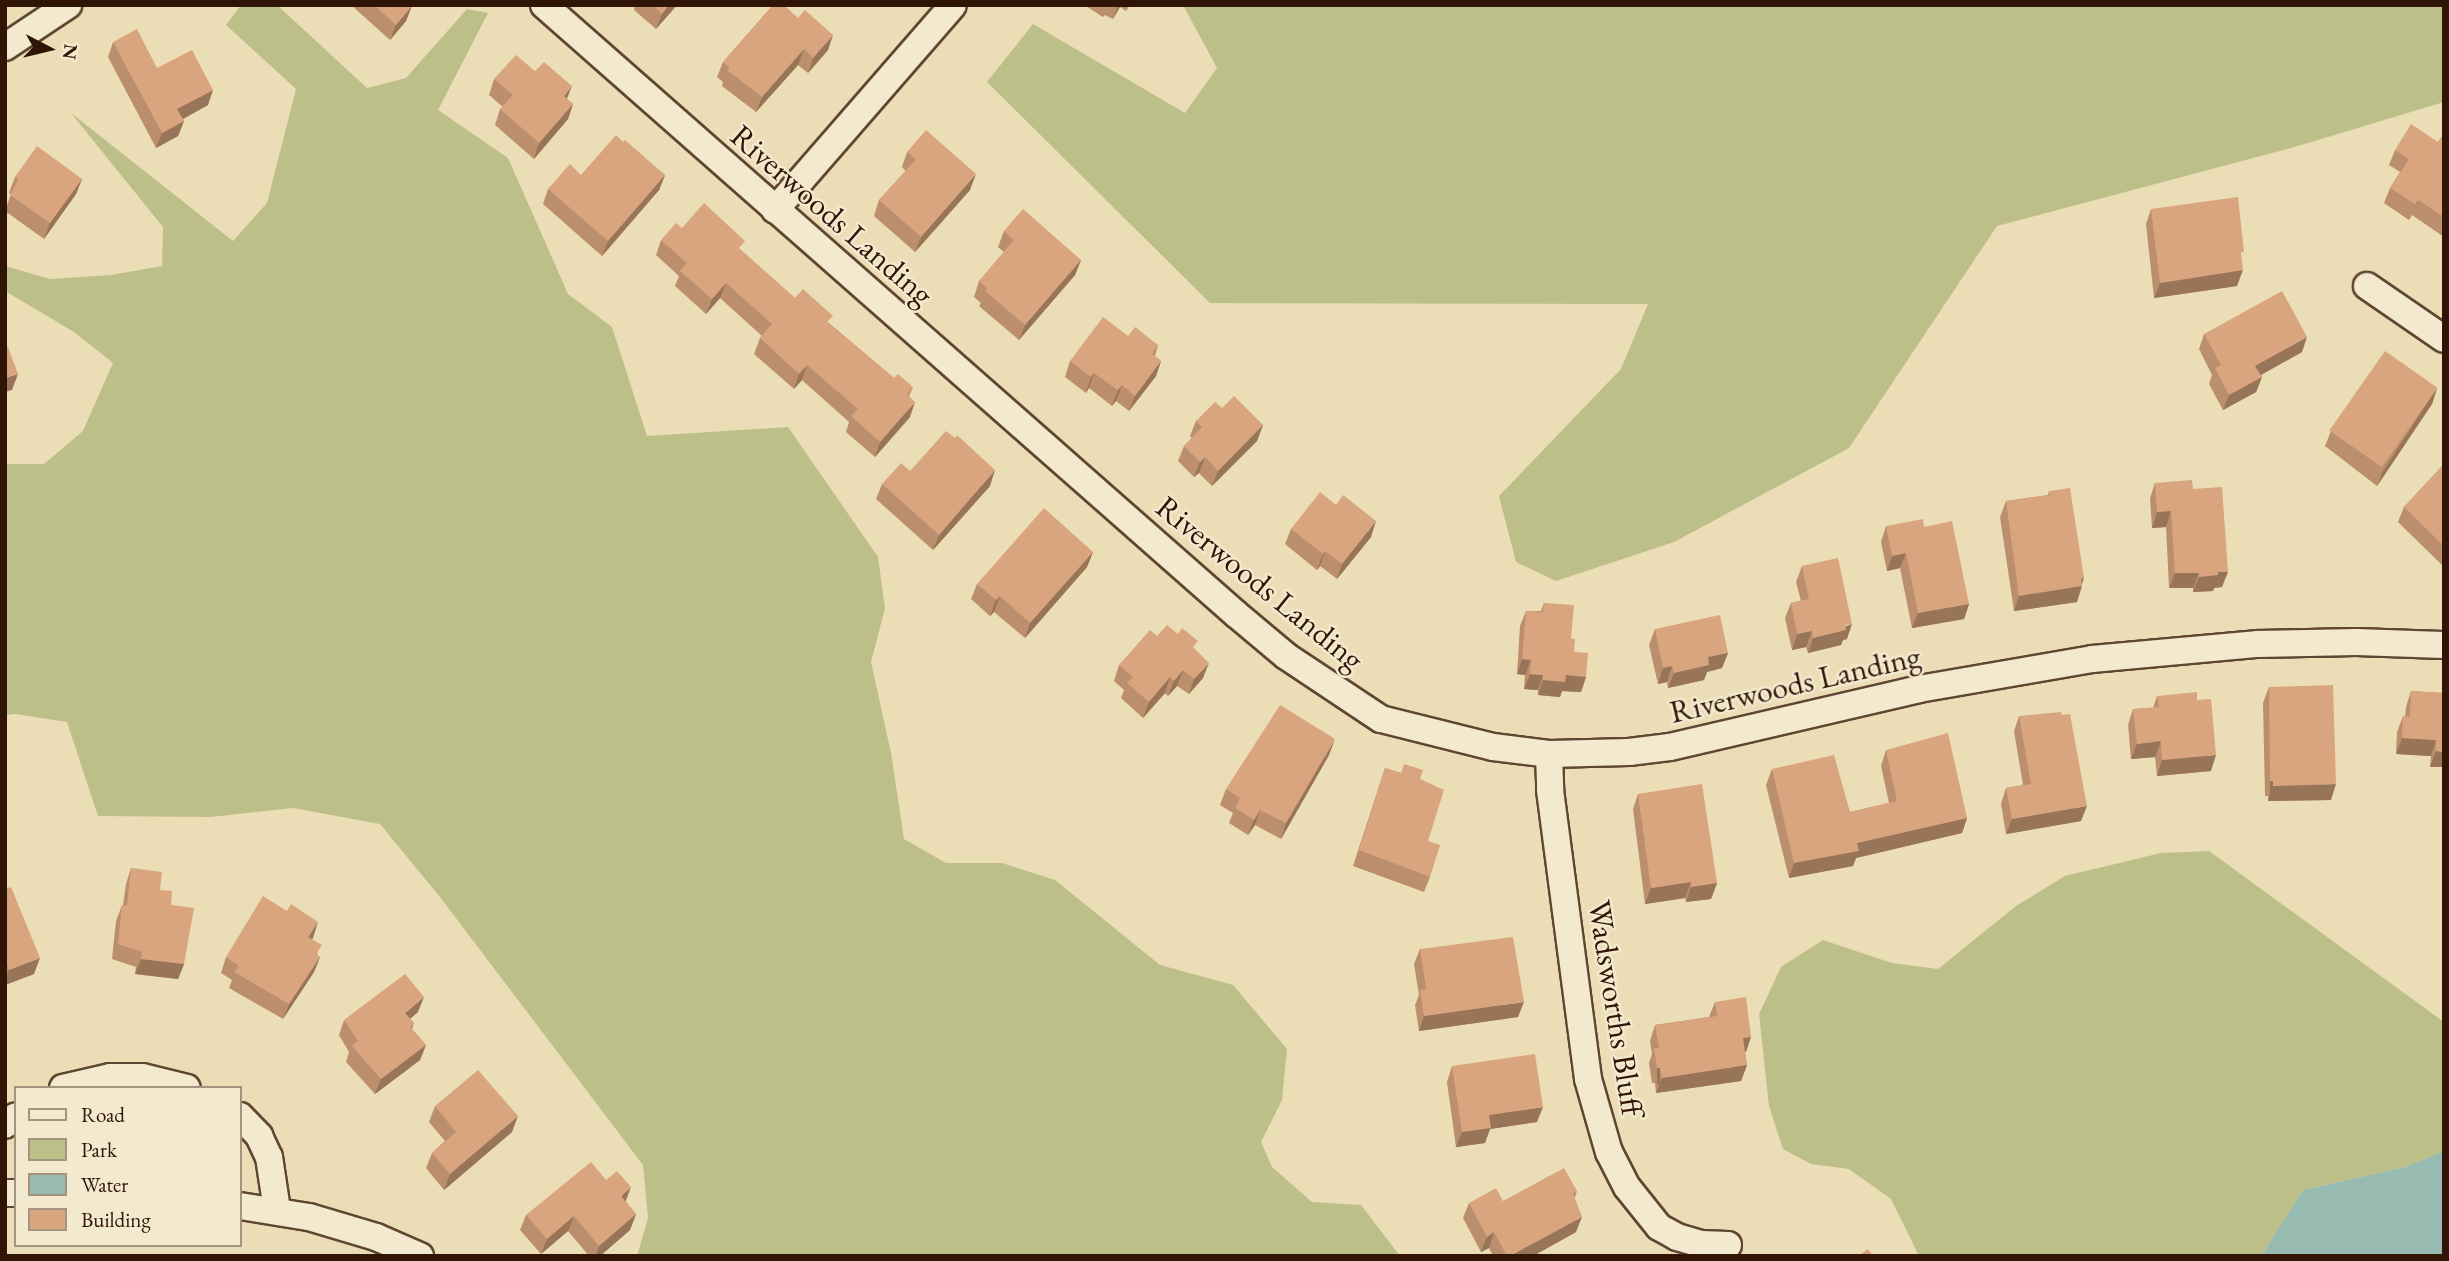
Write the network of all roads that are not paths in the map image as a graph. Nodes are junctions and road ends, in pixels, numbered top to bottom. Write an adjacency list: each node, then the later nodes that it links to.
1 (68, 5): 4 (street)
2 (544, 5): 5 (street, Riverwoods Landing)
3 (953, 5): 5 (street)
4 (5, 47)
5 (775, 210): 9 (street, Riverwoods Landing)
6 (2367, 286): 7 (street)
7 (2444, 340)
8 (2444, 645): 9 (street, Riverwoods Landing)
9 (1549, 754): 15 (street, Wadsworths Bluff)
10 (72, 1086): 11 (street)
11 (179, 1086)
12 (242, 1118): 14 (street)
13 (242, 1206): 14 (street)
14 (278, 1210): 16 (street)
15 (1728, 1245)
16 (420, 1256)

